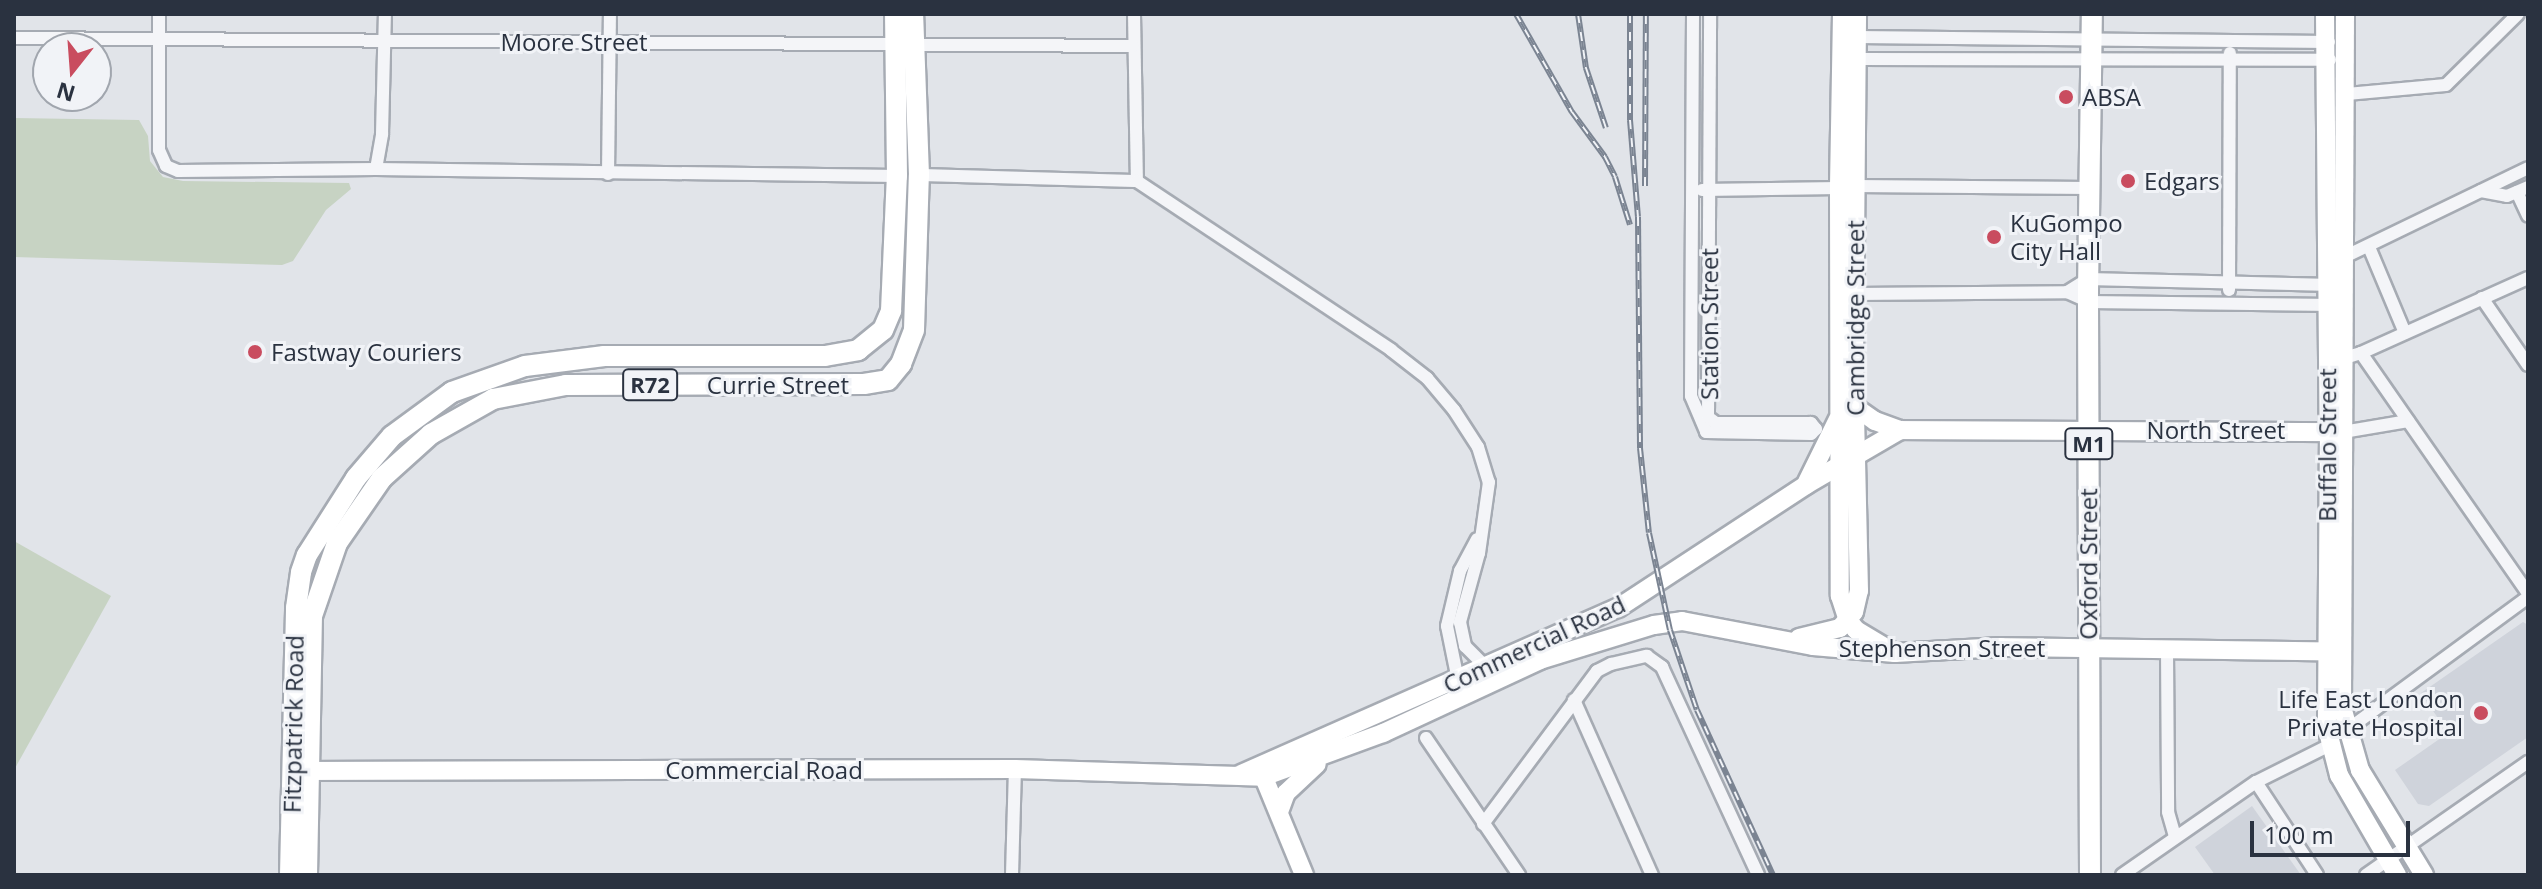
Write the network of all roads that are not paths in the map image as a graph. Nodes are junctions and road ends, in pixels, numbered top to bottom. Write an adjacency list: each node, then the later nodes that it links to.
1 (159, 14): 17 (street)
2 (385, 14): 20 (street)
3 (610, 14): 18 (street)
4 (895, 14): 21 (main road, Currie Street / R72)
5 (913, 14): 21 (main road, Currie Street / R72)
6 (1134, 14): 22 (street)
7 (1693, 14): 37 (street, Station Street)
8 (1710, 14): 38 (street, Station Street)
9 (1842, 14): 35 (street, Cambridge Street)
10 (1857, 14): 15 (street, Cambridge Street)
11 (2092, 14): 24 (main road, Oxford Street / M1)
12 (2325, 14): 25 (street, Buffalo Street)
13 (2345, 14): 23 (street, Buffalo Street)
14 (2518, 14): 28 (street)
15 (1857, 37): 24 (street); 26 (street, Cambridge Street)
16 (14, 38): 17 (street, Moore Street)
17 (159, 41): 20 (street, Moore Street); 30 (street)
18 (610, 42): 20 (street, Moore Street); 21 (street, Moore Street); 31 (street)
19 (2229, 42): 24 (street); 25 (street); 27 (street)
20 (385, 43): 30 (street)
21 (904, 46): 22 (street, Moore Street); 32 (main road, Currie Street / R72); 33 (main road, Currie Street / R72)
22 (1133, 46): 34 (street)
23 (2345, 50): 25 (street); 28 (street, Buffalo Street)
24 (2092, 51): 26 (street); 27 (street); 36 (main road, Oxford Street / M1)
25 (2324, 51): 27 (street); 43 (street, Buffalo Street)
26 (1856, 59): 35 (street, Cambridge Street)
27 (2230, 60): 46 (street)
28 (2347, 94): 43 (street, Buffalo Street)
29 (2528, 168): 40 (street)
30 (376, 169): 31 (street)
31 (608, 174): 33 (street)
32 (919, 175): 34 (street); 67 (main road, Currie Street / R72)
33 (897, 176): 65 (main road, Currie Street / R72)
34 (1137, 181): 64 (street)
35 (1847, 187): 36 (street); 38 (street); 49 (street, Cambridge Street); 57 (street, Cambridge Street)
36 (2089, 188): 45 (main road, Oxford Street / M1)
37 (1694, 190): 38 (street); 38 (street, Station Street)
38 (1710, 190)
39 (2522, 190): 40 (street); 41 (street)
40 (2481, 191): 42 (street)
41 (2528, 216)
42 (2369, 247): 43 (street); 54 (street)
43 (2336, 260): 47 (street, Buffalo Street)
44 (2528, 278): 50 (street)
45 (2088, 279): 46 (street); 48 (street); 51 (main road, Oxford Street / M1)
46 (2229, 282): 47 (street); 52 (street)
47 (2335, 285): 53 (street, Buffalo Street)
48 (2067, 292): 49 (street); 51 (street)
49 (1855, 294): 57 (street, Cambridge Street)
50 (2482, 298): 54 (street); 56 (street)
51 (2089, 302): 52 (street); 59 (main road, Oxford Street / M1)
52 (2229, 302): 53 (street)
53 (2335, 305): 55 (street, Buffalo Street)
54 (2405, 333): 55 (street)
55 (2344, 358): 58 (street); 61 (street, Buffalo Street)
56 (2528, 365)
57 (1849, 408): 60 (street); 62 (street, Cambridge Street); 63 (street)
58 (2408, 421): 61 (street); 66 (street)
59 (2089, 429): 60 (street, North Street); 61 (street, North Street); 70 (main road, Oxford Street / M1)
60 (1900, 430): 62 (street, North Street)
61 (2336, 431): 72 (street, Buffalo Street)
62 (1848, 460): 63 (street, Commercial Road); 68 (street, Cambridge Street)
63 (1806, 485): 74 (street, Commercial Road)
64 (1483, 529): 74 (street); 75 (street)
65 (301, 572): 83 (main road, Fitzpatrick Road / R72)
66 (2528, 595): 77 (street)
67 (312, 616): 83 (main road, Fitzpatrick Road / R72)
68 (1848, 620): 69 (street); 73 (street)
69 (1784, 639): 73 (street, Stephenson Street); 80 (street, Commercial Road)
70 (2088, 648): 71 (street, Stephenson Street); 73 (street, Stephenson Street); 98 (main road, Oxford Street / M1)
71 (2167, 650): 72 (street, Stephenson Street); 88 (street)
72 (2333, 652): 77 (street, Buffalo Street); 79 (street, Buffalo Street)
73 (1895, 653)
74 (1486, 667): 75 (street, Commercial Road)
75 (1458, 680): 84 (street, Commercial Road)
76 (1574, 700): 87 (street); 96 (street); 97 (street)
77 (2347, 730): 89 (street, Buffalo Street)
78 (1426, 738): 87 (street)
79 (2330, 745): 85 (street); 90 (street, Buffalo Street)
80 (1333, 754): 84 (street, Commercial Road); 86 (street)
81 (2528, 762): 89 (street)
82 (1015, 769): 83 (street, Commercial Road); 84 (street, Commercial Road); 93 (street)
83 (299, 771): 91 (main road, Fitzpatrick Road / R72); 92 (main road, Fitzpatrick Road / R72)
84 (1261, 771): 86 (street)
85 (2256, 782): 88 (street); 100 (street)
86 (1279, 812): 94 (street)
87 (1483, 824): 95 (street)
88 (2175, 837): 99 (street)
89 (2408, 848): 90 (street); 102 (street, Buffalo Street)
90 (2393, 868): 101 (street)
91 (290, 875)
92 (307, 875)
93 (1012, 875)
94 (1304, 875)
95 (1519, 875)
96 (1652, 875)
97 (1758, 875)
98 (2090, 875)
99 (2122, 875)
100 (2317, 875)
101 (2366, 875)
102 (2424, 875)

